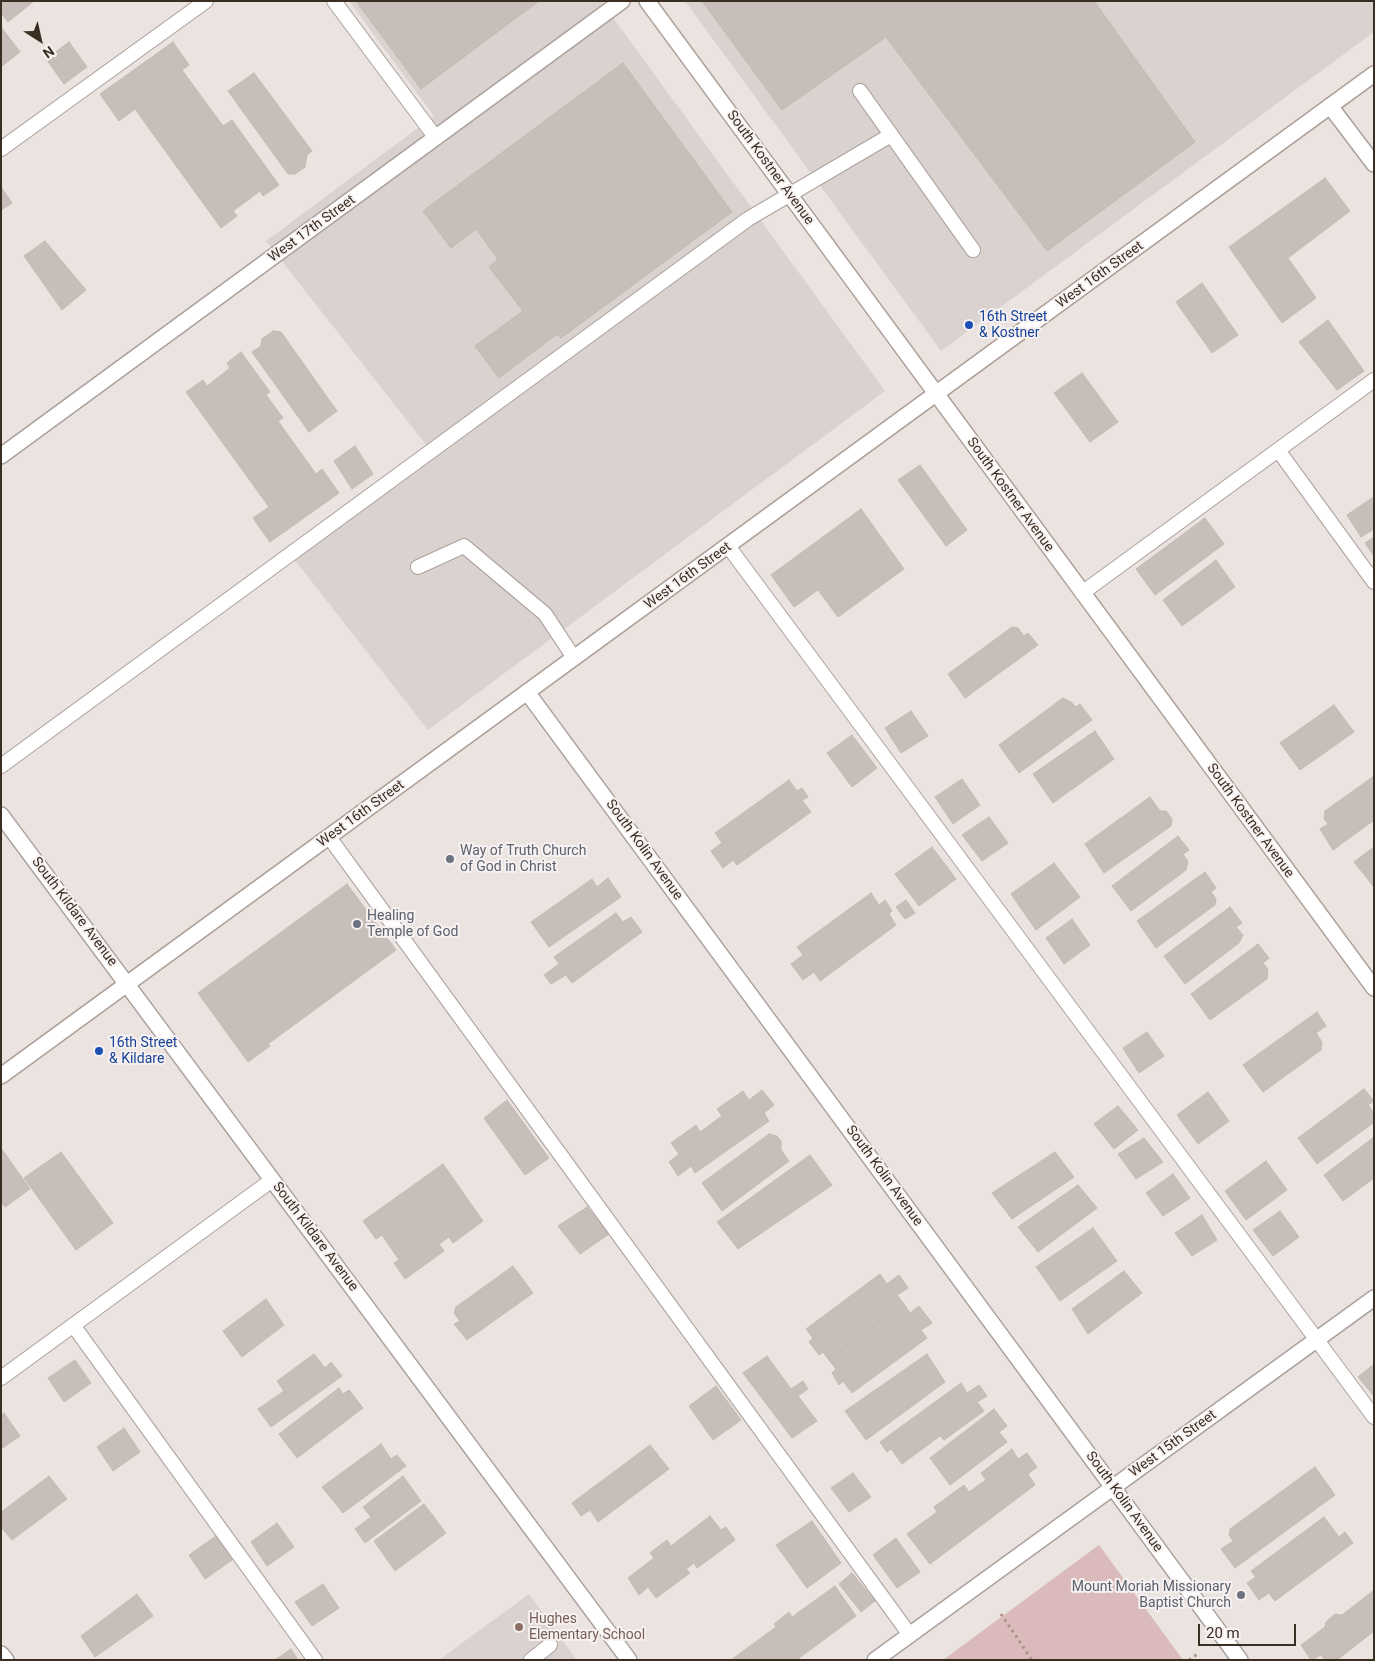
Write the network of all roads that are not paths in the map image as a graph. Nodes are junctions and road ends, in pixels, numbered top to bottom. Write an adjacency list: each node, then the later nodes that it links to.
1 (206, 1): 10 (lane)
2 (334, 1): 9 (lane)
3 (622, 1): 9 (street, West 17th Street)
4 (647, 1): 12 (street, South Kostner Avenue)
5 (1374, 74): 7 (street, West 16th Street)
6 (860, 91): 8 (lane)
7 (1330, 106): 11 (street); 15 (street, West 16th Street)
8 (891, 135): 12 (lane); 13 (lane)
9 (436, 138): 17 (street, West 17th Street)
10 (1, 149)
11 (1374, 164)
12 (790, 195): 15 (street, South Kostner Avenue); 24 (lane)
13 (973, 250)
14 (1374, 380): 16 (lane)
15 (937, 394): 18 (street, West 16th Street); 21 (street, South Kostner Avenue)
16 (1278, 450): 20 (lane); 21 (lane)
17 (1, 456)
18 (728, 546): 22 (street, West 16th Street); 33 (lane)
19 (418, 567): 22 (lane)
20 (1374, 582)
21 (1082, 593): 28 (street, South Kostner Avenue)
22 (574, 658): 23 (street, West 16th Street)
23 (528, 692): 26 (street, West 16th Street); 36 (street, South Kolin Avenue)
24 (1, 766)
25 (1, 815): 27 (street, South Kildare Avenue)
26 (329, 837): 27 (street, West 16th Street); 37 (lane)
27 (127, 984): 29 (street, West 16th Street); 30 (street, South Kildare Avenue)
28 (1374, 988)
29 (1, 1076)
30 (272, 1180): 32 (lane); 43 (street, South Kildare Avenue)
31 (1374, 1298): 33 (street, West 15th Street)
32 (73, 1326): 34 (lane); 41 (lane)
33 (1317, 1340): 35 (lane); 36 (street, West 15th Street)
34 (1, 1378)
35 (1374, 1417)
36 (1114, 1488): 37 (street, West 15th Street); 45 (street, South Kolin Avenue)
37 (910, 1635): 44 (street, West 15th Street)
38 (550, 1645): 42 (lane)
39 (1, 1654): 40 (street)
40 (6, 1660)
41 (315, 1660)
42 (530, 1660)
43 (629, 1660)
44 (875, 1660)
45 (1240, 1660)

